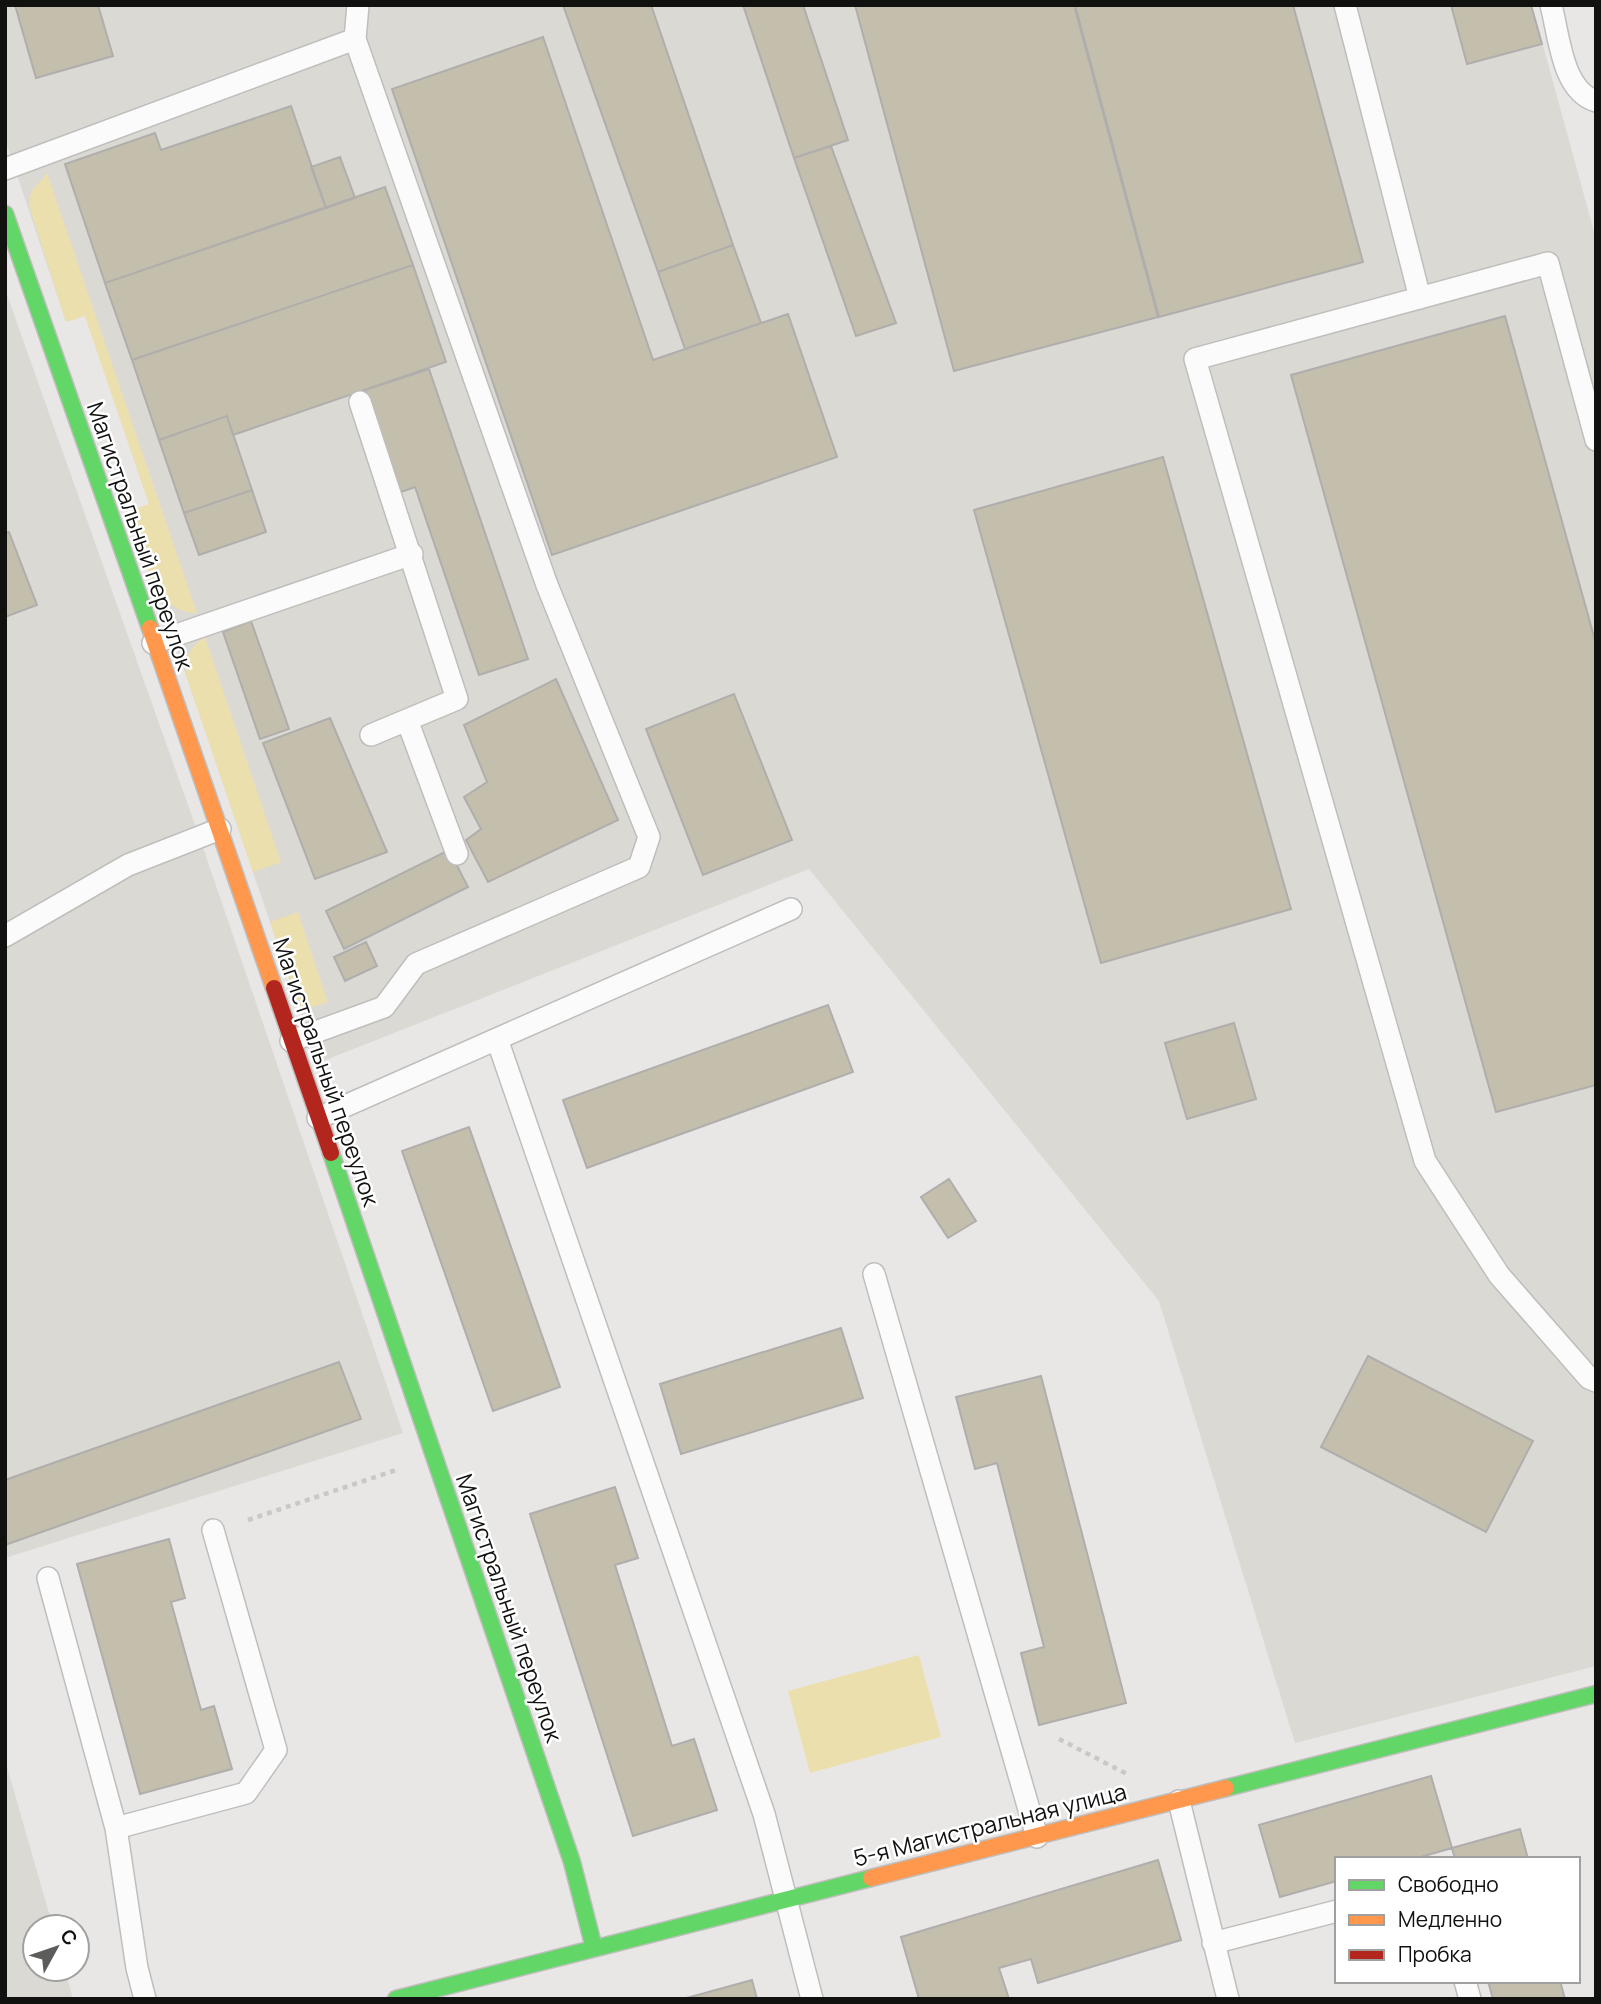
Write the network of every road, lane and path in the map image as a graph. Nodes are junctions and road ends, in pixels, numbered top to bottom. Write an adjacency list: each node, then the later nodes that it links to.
1 (358, 5): 4 (lane)
2 (1345, 5): 8 (lane)
3 (1551, 5): 5 (lane)
4 (355, 39): 6 (lane); 20 (lane)
5 (1596, 101)
6 (5, 169)
7 (5, 214): 12 (street, Магистральный переулок)
8 (1420, 298): 10 (lane); 23 (lane)
9 (360, 402): 11 (lane)
10 (1596, 440)
11 (412, 554): 12 (lane); 13 (lane)
12 (153, 643): 15 (street, Магистральный переулок)
13 (407, 719): 14 (lane); 16 (lane)
14 (371, 735)
15 (220, 829): 18 (lane); 20 (street, Магистральный переулок)
16 (457, 854)
17 (791, 909): 19 (lane)
18 (5, 936)
19 (497, 1039): 21 (lane); 34 (lane)
20 (291, 1041): 21 (street, Магистральный переулок)
21 (318, 1118): 37 (street, Магистральный переулок)
22 (874, 1274): 33 (lane)
23 (1596, 1381)
24 (400, 1469): 25 (path)
25 (248, 1520)
26 (213, 1530): 32 (lane)
27 (48, 1578): 32 (lane)
28 (1596, 1695): 31 (street, 5-я Магистральная улица)
29 (1059, 1739): 30 (path)
30 (1131, 1776)
31 (1179, 1801): 33 (street, 5-я Магистральная улица); 36 (lane)
32 (116, 1828): 38 (lane)
33 (1037, 1837): 34 (street, 5-я Магистральная улица)
34 (785, 1900): 37 (street, 5-я Магистральная улица); 40 (lane)
35 (1335, 1912): 36 (lane)
36 (1213, 1943): 41 (lane)
37 (594, 1948): 39 (street, 5-я Магистральная улица)
38 (145, 1999)
39 (396, 1999)
40 (812, 1999)
41 (1228, 1999)

